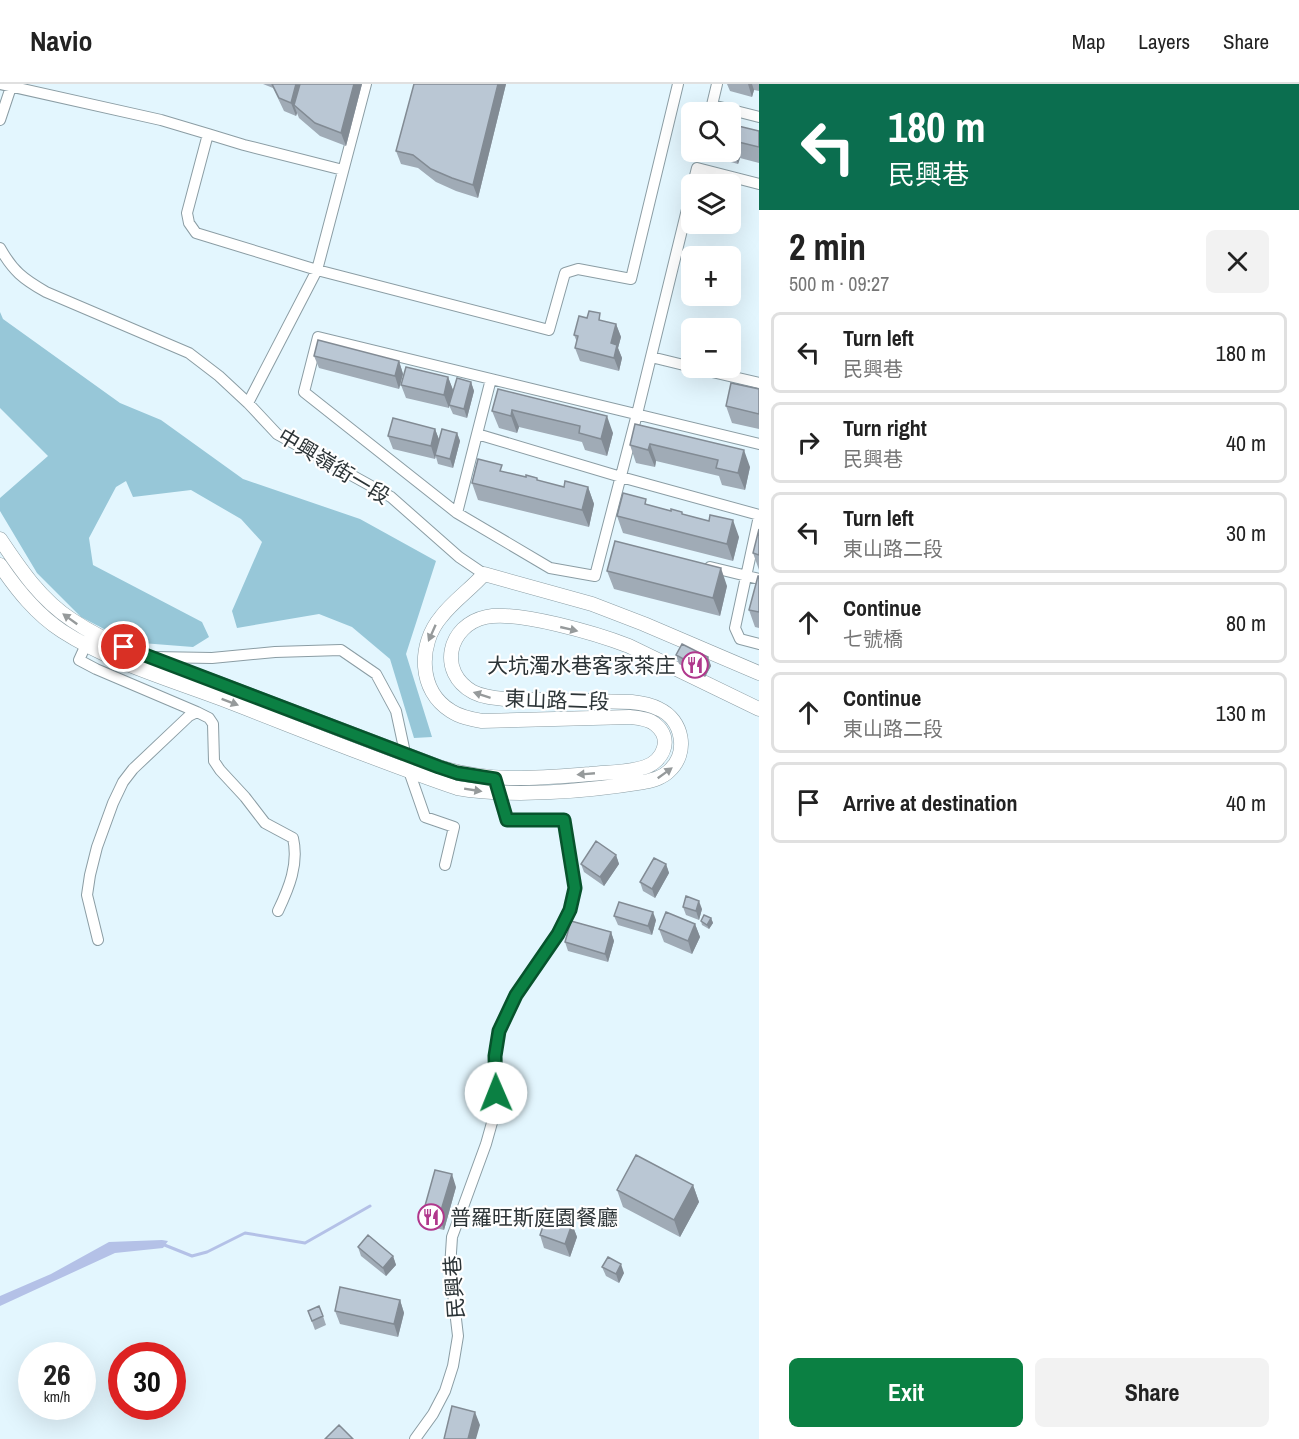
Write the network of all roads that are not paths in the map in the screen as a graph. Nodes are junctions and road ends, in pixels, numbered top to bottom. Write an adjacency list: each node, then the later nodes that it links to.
1 (366, 84): 8 (street)
2 (678, 84): 15 (street)
3 (717, 84): 5 (street)
4 (7, 85): 6 (street); 7 (street)
5 (759, 117)
6 (0, 120)
7 (208, 134): 8 (street); 15 (street)
8 (343, 170): 15 (street)
9 (696, 174): 10 (street)
10 (720, 174)
11 (741, 179): 12 (street)
12 (759, 184)
13 (681, 234): 16 (street)
14 (0, 248): 21 (street, 中興嶺街一段)
15 (317, 270): 21 (street)
16 (651, 357): 17 (street); 22 (street)
17 (681, 364)
18 (738, 378): 20 (street)
19 (491, 379): 22 (street); 23 (street); 26 (street)
20 (759, 383)
21 (248, 403): 31 (street, 中興嶺街一段)
22 (637, 414): 24 (street); 25 (street)
23 (477, 434): 25 (street); 26 (street)
24 (759, 444)
25 (621, 477): 26 (street); 27 (street)
26 (457, 513)
27 (759, 516): 32 (street)
28 (0, 539): 34 (main road, one-way to 28)
29 (0, 565): 34 (main road)
30 (702, 565): 32 (street)
31 (484, 574): 37 (main road, 中興嶺街一段); 43 (main road, 東山路二段, one-way to 43)
32 (746, 576): 33 (street); 35 (street)
33 (759, 579)
34 (88, 638): 36 (main road); 38 (main road); 40 (street)
35 (759, 644)
36 (150, 657): 38 (main road); 41 (street)
37 (759, 673)
38 (178, 676): 41 (main road, 東山路二段); 42 (main road, 東山路二段, one-way to 42)
39 (759, 709): 44 (main road, 東山路二段, one-way to 39)
40 (197, 712): 46 (street); 47 (street)
41 (404, 754): 42 (street); 43 (main road, 東山路二段)
42 (409, 771): 44 (main road, 東山路二段, one-way to 44); 45 (street)
43 (495, 779): 44 (street, 民興巷)
44 (498, 793): 48 (street, 民興巷)
45 (445, 865)
46 (278, 911)
47 (98, 940)
48 (415, 1439)

